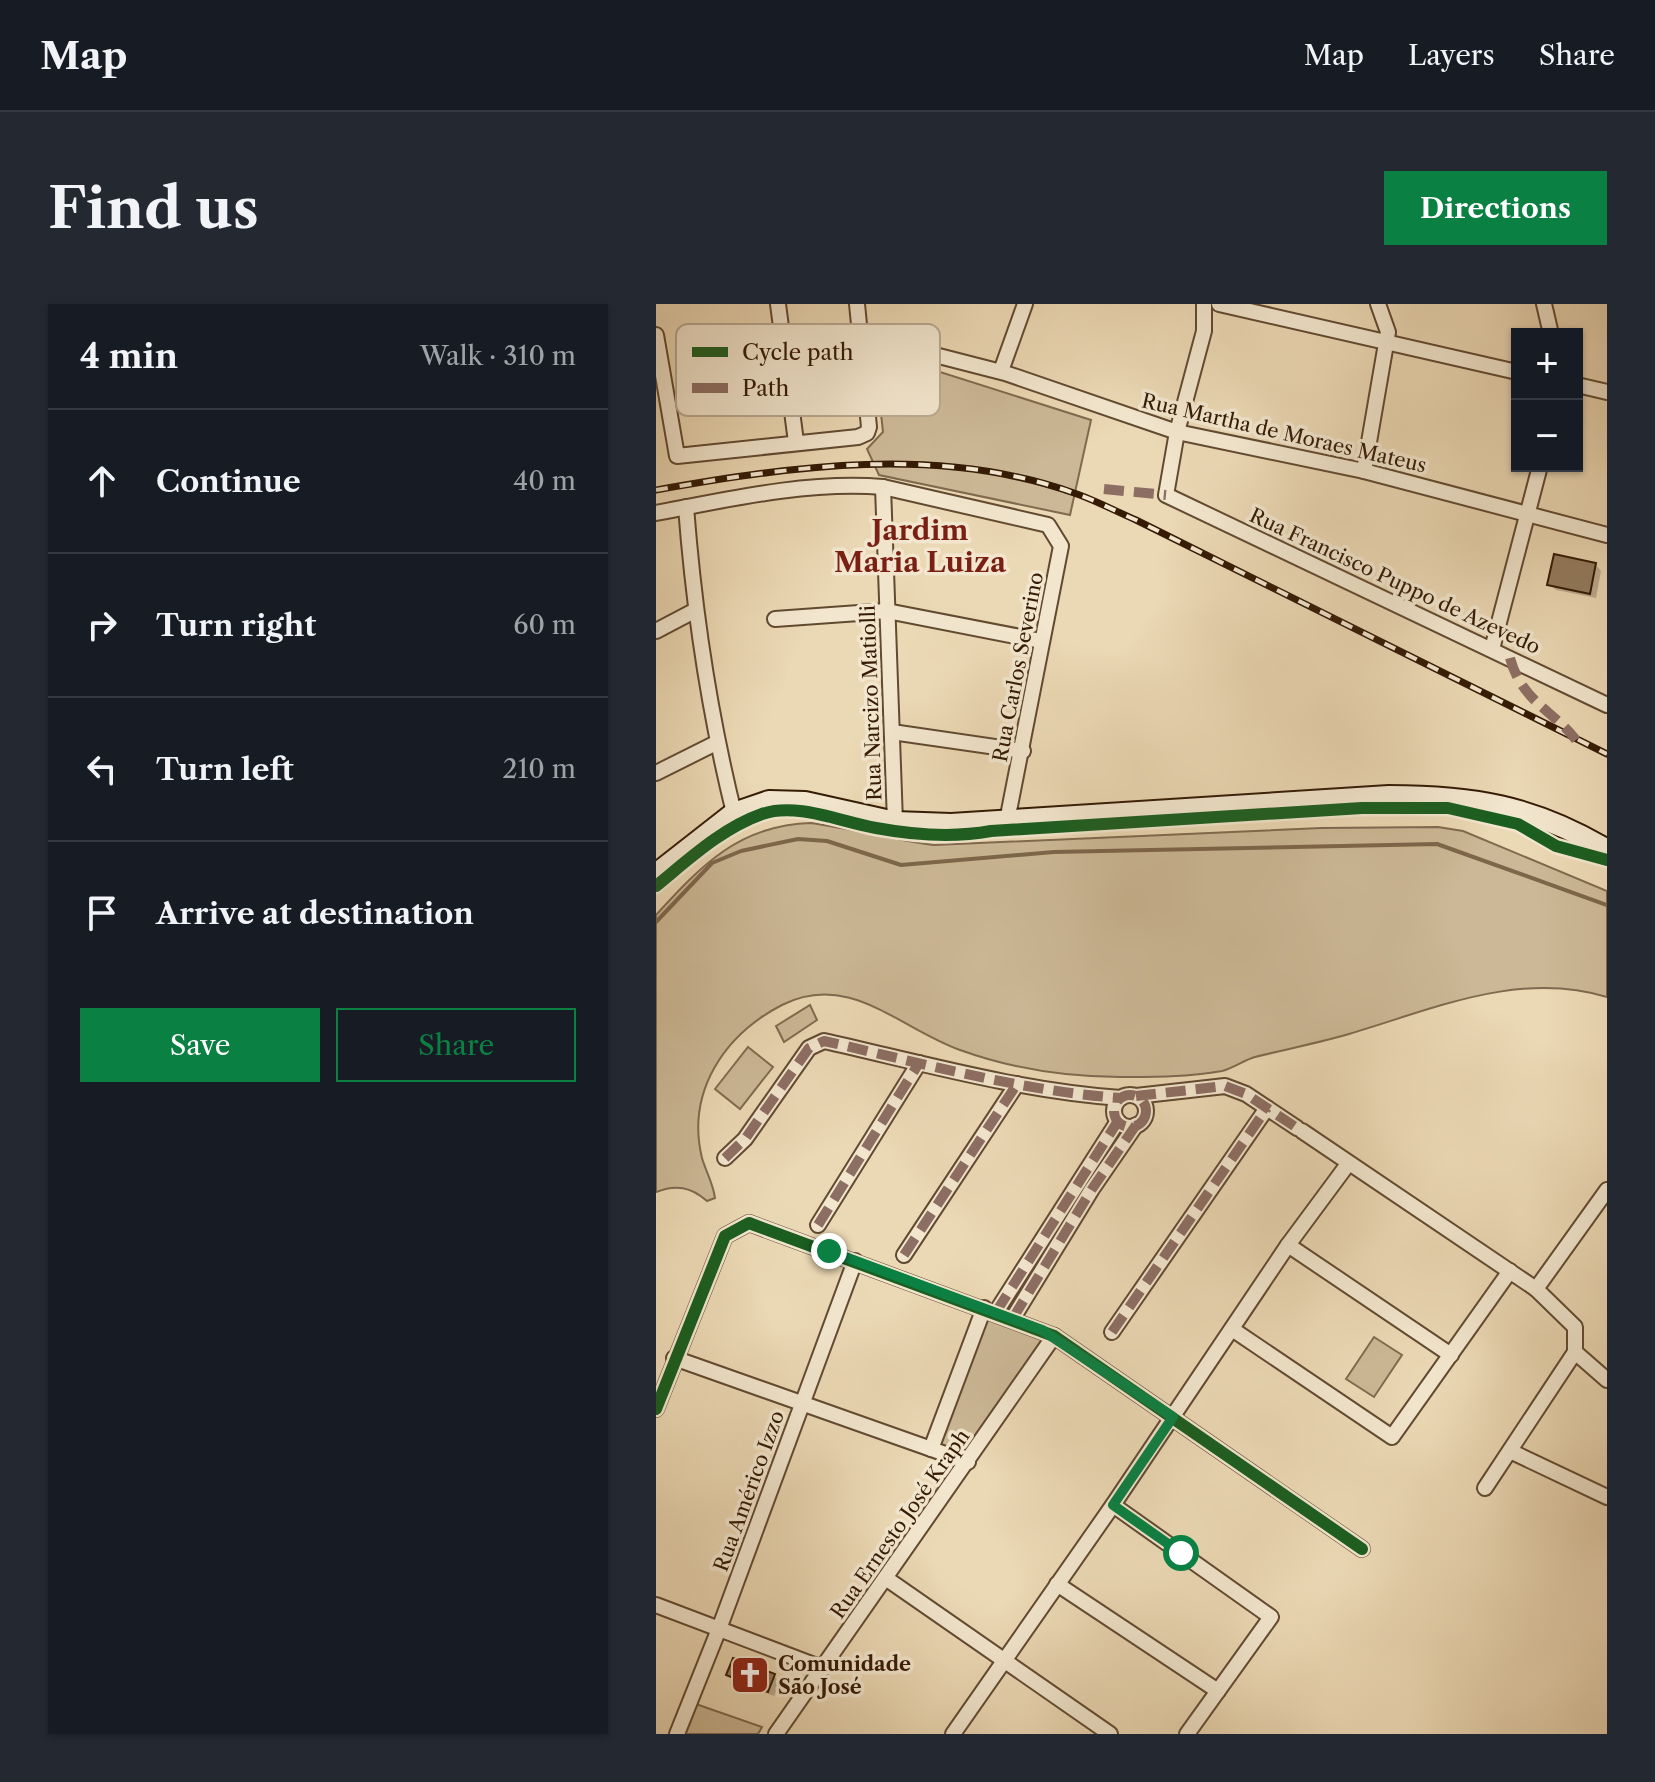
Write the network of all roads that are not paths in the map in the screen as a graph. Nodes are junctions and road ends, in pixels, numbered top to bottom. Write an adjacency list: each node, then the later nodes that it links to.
1 (778, 304): 8 (street)
2 (857, 304): 9 (street)
3 (1025, 304): 14 (street)
4 (1204, 304): 20 (street)
5 (1219, 304): 12 (street)
6 (1378, 304): 12 (street)
7 (1544, 304): 10 (street)
8 (781, 324)
9 (860, 324)
10 (1550, 328)
11 (656, 335): 21 (street)
12 (1386, 343): 15 (street); 22 (street)
13 (940, 356): 14 (street, Rua Martha de Moraes Mateus)
14 (1001, 371): 20 (street, Rua Martha de Moraes Mateus)
15 (1511, 371)
16 (1583, 386): 17 (street)
17 (1607, 392)
18 (793, 416): 21 (street)
19 (868, 416): 21 (street)
20 (1177, 432): 22 (street, Rua Martha de Moraes Mateus); 34 (street, Rua Francisco Puppo de Azevedo)
21 (796, 442)
22 (1364, 471): 27 (street, Rua Martha de Moraes Mateus)
23 (1538, 472): 27 (street)
24 (883, 487): 25 (street); 30 (street, Rua Narcizo Matiolli); 33 (street, Rua Carlos Severino)
25 (686, 507): 26 (street); 29 (street)
26 (656, 513)
27 (1527, 514): 28 (street, Rua Martha de Moraes Mateus); 34 (street)
28 (1607, 535)
29 (694, 611): 32 (street); 37 (street)
30 (887, 611): 31 (street); 33 (street); 36 (street, Rua Narcizo Matiolli)
31 (775, 619)
32 (656, 631)
33 (1041, 641): 38 (street, Rua Carlos Severino)
34 (1492, 649): 35 (street, Rua Francisco Puppo de Azevedo)
35 (1607, 705)
36 (892, 732): 38 (street); 42 (street, Rua Narcizo Matiolli)
37 (716, 743): 39 (street); 40 (street)
38 (1023, 751): 41 (street, Rua Carlos Severino)
39 (656, 773)
40 (734, 813): 42 (main road); 44 (main road)
41 (1007, 821): 42 (main road); 43 (main road)
42 (895, 822)
43 (1607, 850)
44 (656, 874)
45 (919, 1063): 46 (street); 49 (street); 52 (street)
46 (1017, 1084): 47 (street); 54 (street)
47 (1127, 1107): 48 (street); 58 (street); 59 (street)
48 (1267, 1108): 50 (street); 61 (street)
49 (725, 1158)
50 (1348, 1164): 53 (street); 56 (street)
51 (1604, 1200): 57 (street)
52 (818, 1225)
53 (1288, 1245): 60 (street); 64 (street)
54 (904, 1255)
55 (855, 1261): 58 (street); 65 (street); 67 (street, Rua Américo Izzo)
56 (1510, 1271): 57 (street); 64 (street)
57 (1536, 1289): 63 (street)
58 (990, 1310): 59 (street); 70 (street)
59 (1013, 1318): 62 (street)
60 (1232, 1329): 64 (street); 69 (street)
61 (1112, 1332)
62 (1054, 1336): 69 (street); 72 (street, Rua Ernesto José Kraph)
63 (1575, 1352): 66 (street); 71 (street)
64 (1451, 1355)
65 (674, 1358): 67 (street); 68 (street)
66 (1607, 1380)
67 (802, 1404): 70 (street); 80 (street, Rua Américo Izzo)
68 (656, 1409)
69 (1173, 1417): 75 (street); 76 (street)
70 (931, 1449): 72 (street)
71 (1510, 1451): 73 (street); 74 (street)
72 (968, 1462): 77 (street, Rua Ernesto José Kraph)
73 (1485, 1488)
74 (1607, 1497)
75 (1113, 1505): 78 (street); 83 (street)
76 (1362, 1549)
77 (887, 1579): 81 (street); 82 (street, Rua Ernesto José Kraph)
78 (1057, 1584): 81 (street); 83 (street)
79 (656, 1605): 80 (street)
80 (719, 1629): 82 (street); 84 (street, Rua Américo Izzo)
81 (1002, 1663): 86 (street); 87 (street)
82 (822, 1668): 85 (street, Rua Ernesto José Kraph)
83 (1218, 1691): 88 (street)
84 (677, 1734)
85 (776, 1734)
86 (953, 1734)
87 (1110, 1734)
88 (1187, 1734)

